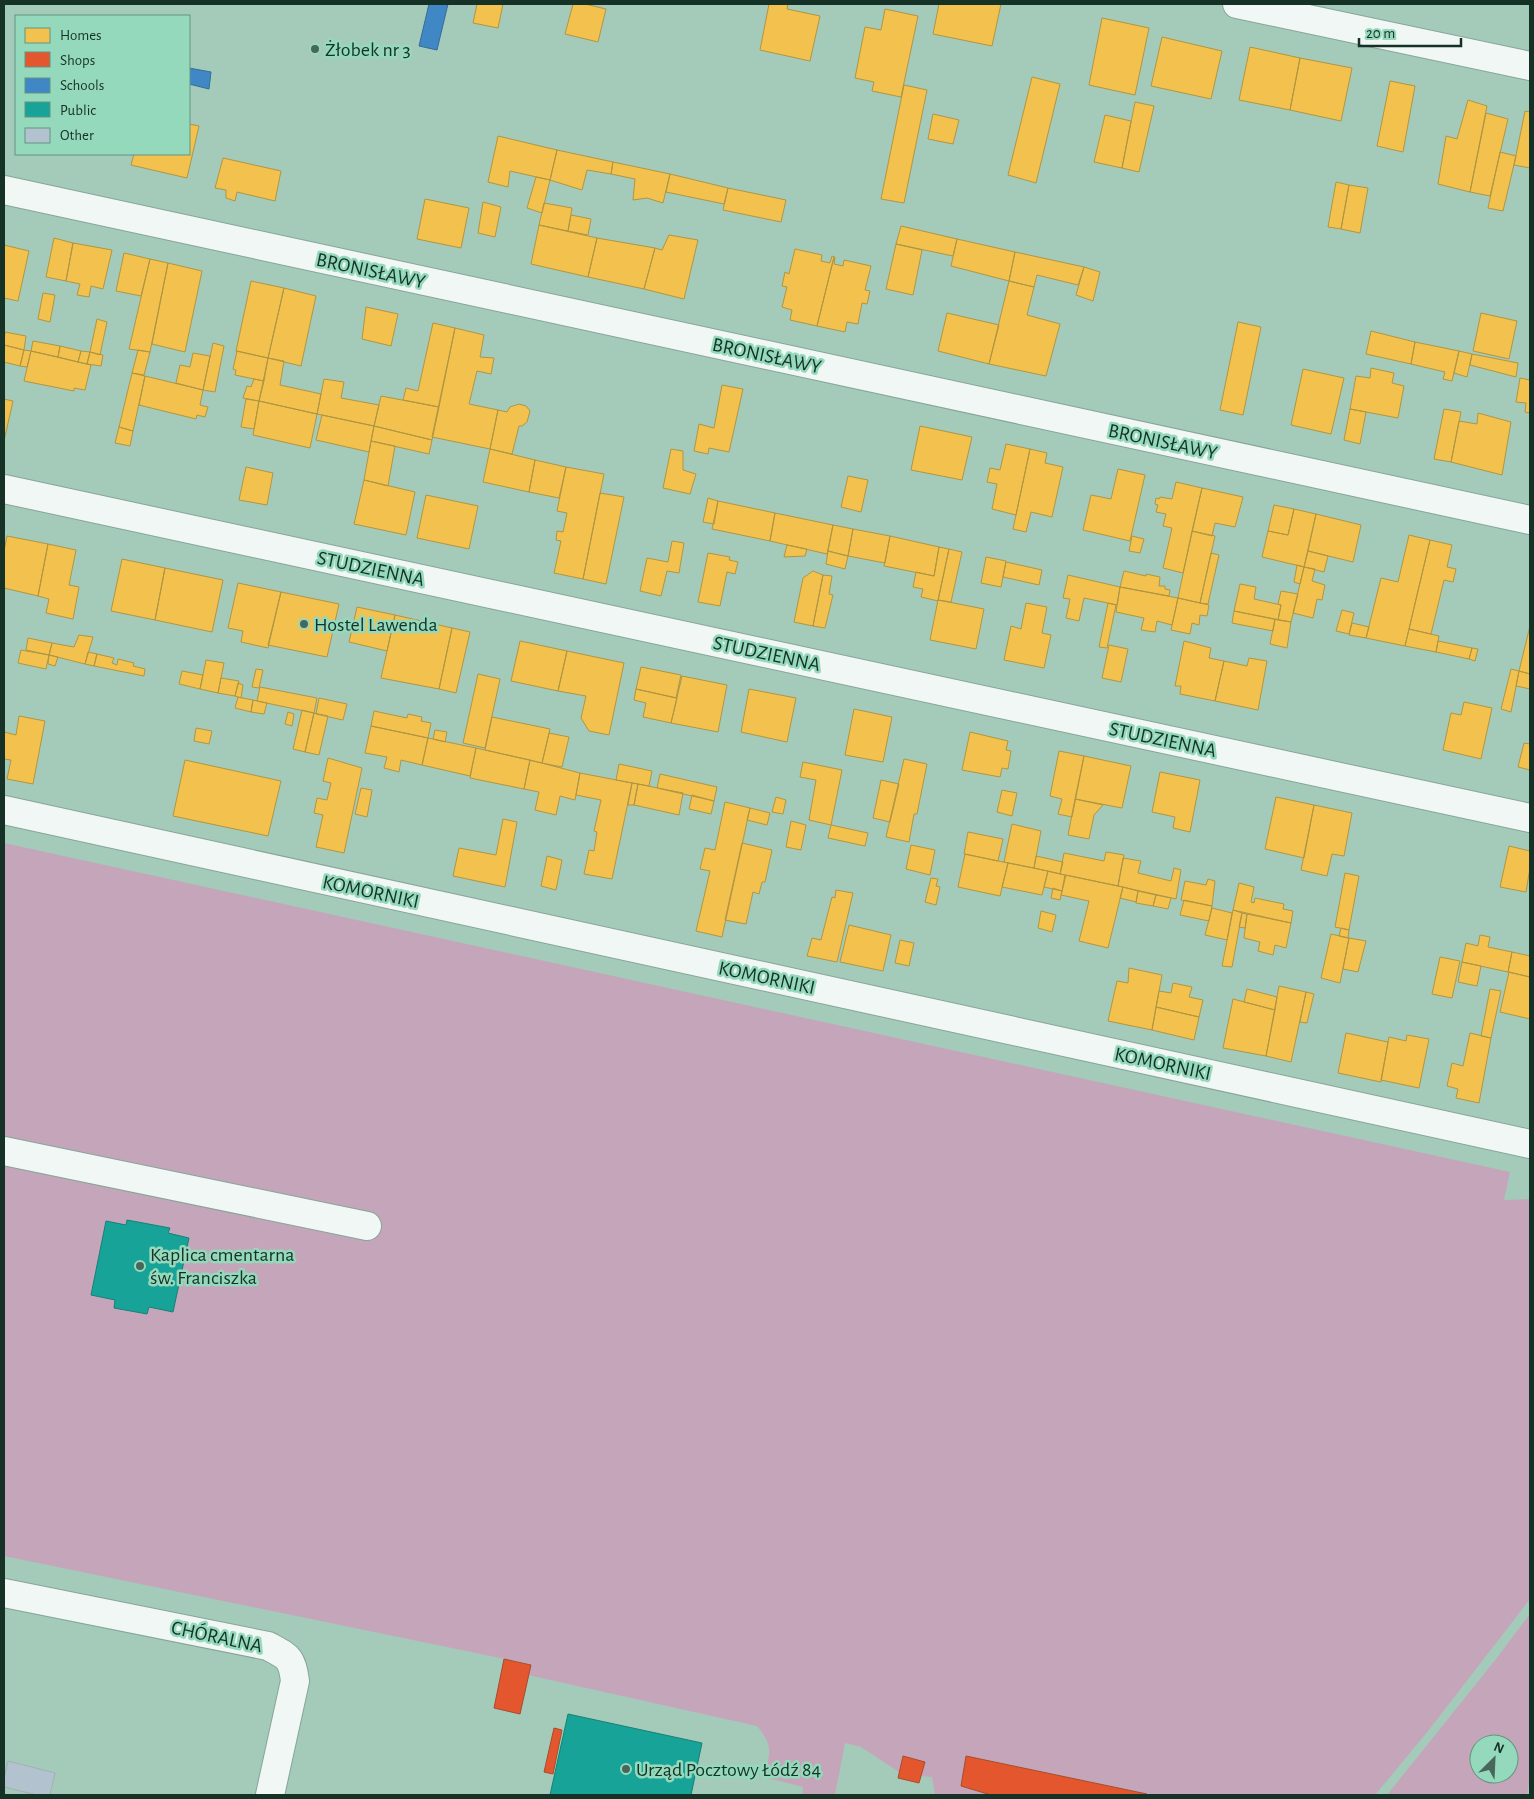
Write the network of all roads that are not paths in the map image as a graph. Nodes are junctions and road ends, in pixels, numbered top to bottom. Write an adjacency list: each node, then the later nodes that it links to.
1 (1237, 4): 2 (street)
2 (1530, 66)
3 (4, 190): 5 (street, BRONISŁAWY)
4 (4, 489): 7 (street, STUDZIENNA)
5 (1530, 520)
6 (4, 810): 8 (street, KOMORNIKI)
7 (1530, 818)
8 (1530, 1144)
9 (4, 1151): 10 (street)
10 (367, 1226)
11 (4, 1593): 12 (street, CHÓRALNA)
12 (270, 1795)

